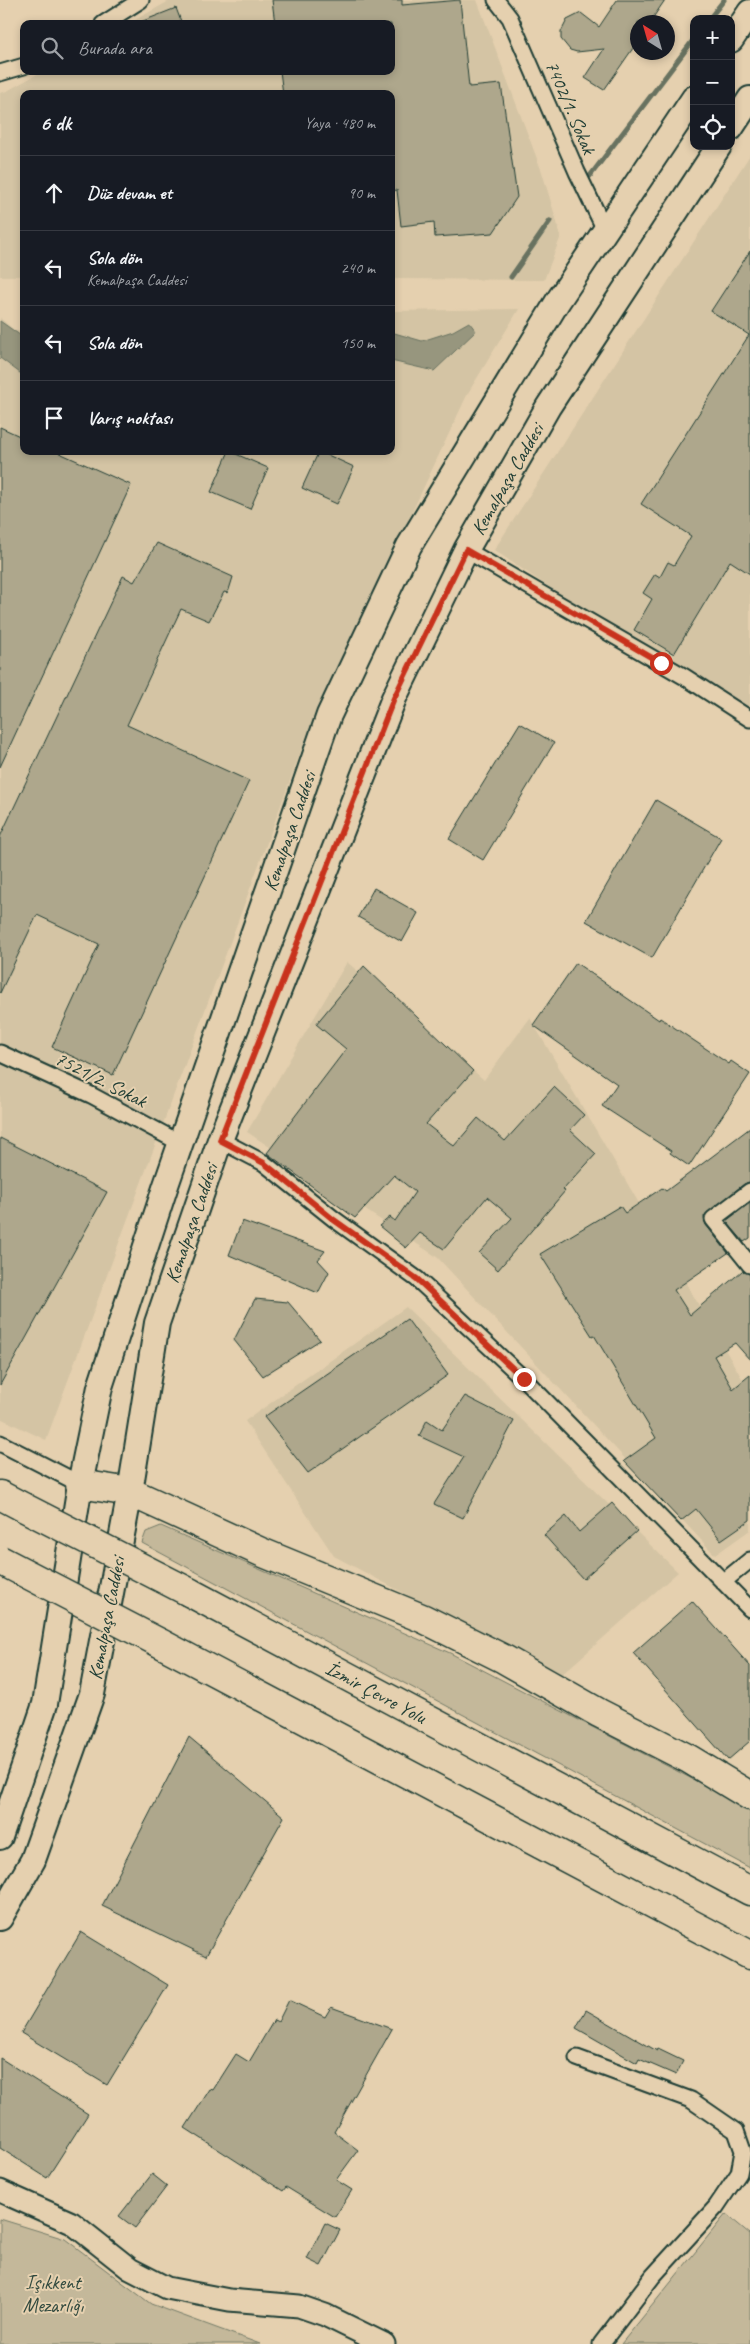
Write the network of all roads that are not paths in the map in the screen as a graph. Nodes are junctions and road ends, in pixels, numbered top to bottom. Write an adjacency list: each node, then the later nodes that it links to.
1 (141, 0): 4 (street)
2 (496, 0): 12 (street, 7402/1. Sokak)
3 (750, 12): 5 (main road)
4 (109, 20)
5 (735, 34)
6 (20, 67): 7 (street)
7 (0, 73)
8 (750, 99): 10 (main road)
9 (690, 104): 12 (main road, Kemalpaşa Caddesi)
10 (735, 122)
11 (716, 150): 13 (main road, Kemalpaşa Caddesi)
12 (606, 232): 17 (main road, Kemalpaşa Caddesi)
13 (466, 550): 14 (street); 16 (main road, Kemalpaşa Caddesi)
14 (750, 719)
15 (0, 1053): 17 (street, 7521/2. Sokak)
16 (220, 1140): 22 (main road, Kemalpaşa Caddesi); 26 (street)
17 (182, 1144): 21 (main road, Kemalpaşa Caddesi)
18 (750, 1191): 19 (street)
19 (750, 1265)
20 (0, 1443): 21 (street)
21 (80, 1484): 22 (highway); 29 (main road, Kemalpaşa Caddesi)
22 (130, 1492): 28 (highway); 31 (main road, Kemalpaşa Caddesi)
23 (11, 1501): 30 (highway, İzmir Çevre Yolu, bridge)
24 (0, 1560): 32 (highway, bridge)
25 (750, 1560): 26 (street)
26 (723, 1582): 27 (street)
27 (750, 1609)
28 (750, 1796)
29 (0, 1837)
30 (750, 1891)
31 (0, 1918)
32 (750, 1955)
33 (577, 2058): 36 (street)
34 (0, 2191): 35 (main road)
35 (384, 2344)
36 (600, 2344)

